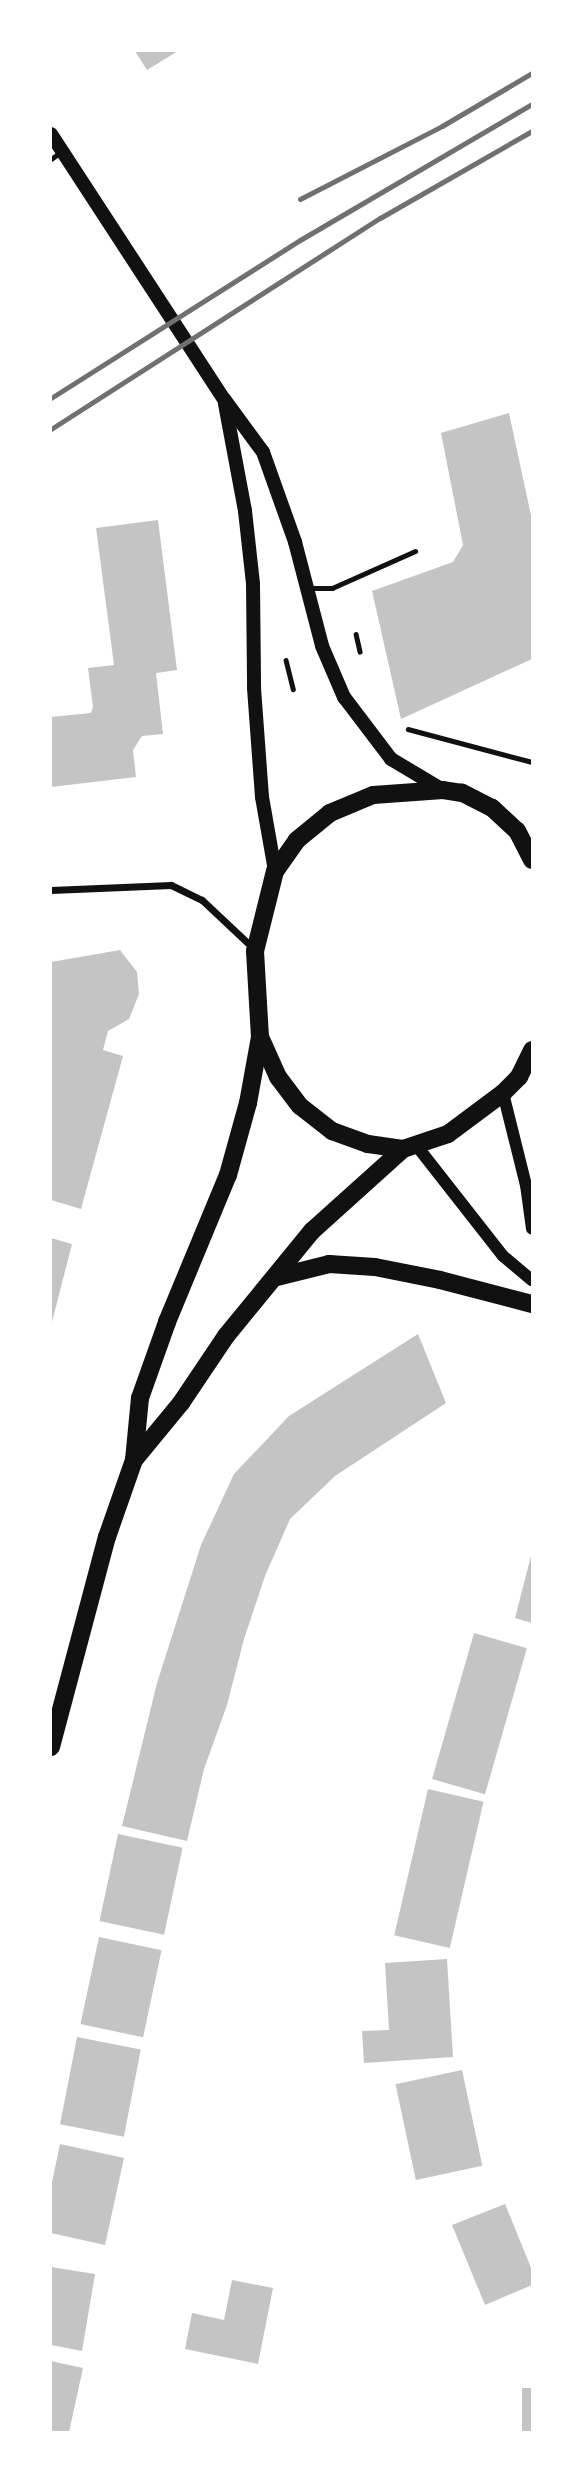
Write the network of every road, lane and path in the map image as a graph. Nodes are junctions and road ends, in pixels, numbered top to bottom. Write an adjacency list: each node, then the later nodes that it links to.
1 (51, 134): 2 (main road)
2 (56, 155): 3 (main road)
3 (224, 399): 5 (main road); 14 (main road)
4 (415, 551): 5 (lane)
5 (307, 588): 12 (main road)
6 (356, 634): 7 (path)
7 (361, 655)
8 (285, 659): 9 (path)
9 (293, 689)
10 (406, 729): 11 (path)
11 (532, 762)
12 (443, 790): 13 (main road); 14 (main road)
13 (532, 860)
14 (275, 871): 16 (main road)
15 (51, 890): 16 (street)
16 (255, 951): 17 (main road)
17 (260, 1037): 21 (main road); 26 (main road)
18 (532, 1050): 19 (main road)
19 (526, 1076): 20 (main road)
20 (503, 1093): 21 (main road); 22 (street)
21 (409, 1147): 23 (main road); 24 (street)
22 (532, 1229)
23 (277, 1276): 25 (main road); 26 (main road)
24 (532, 1280)
25 (532, 1304)
26 (134, 1460): 27 (main road)
27 (51, 1747)

